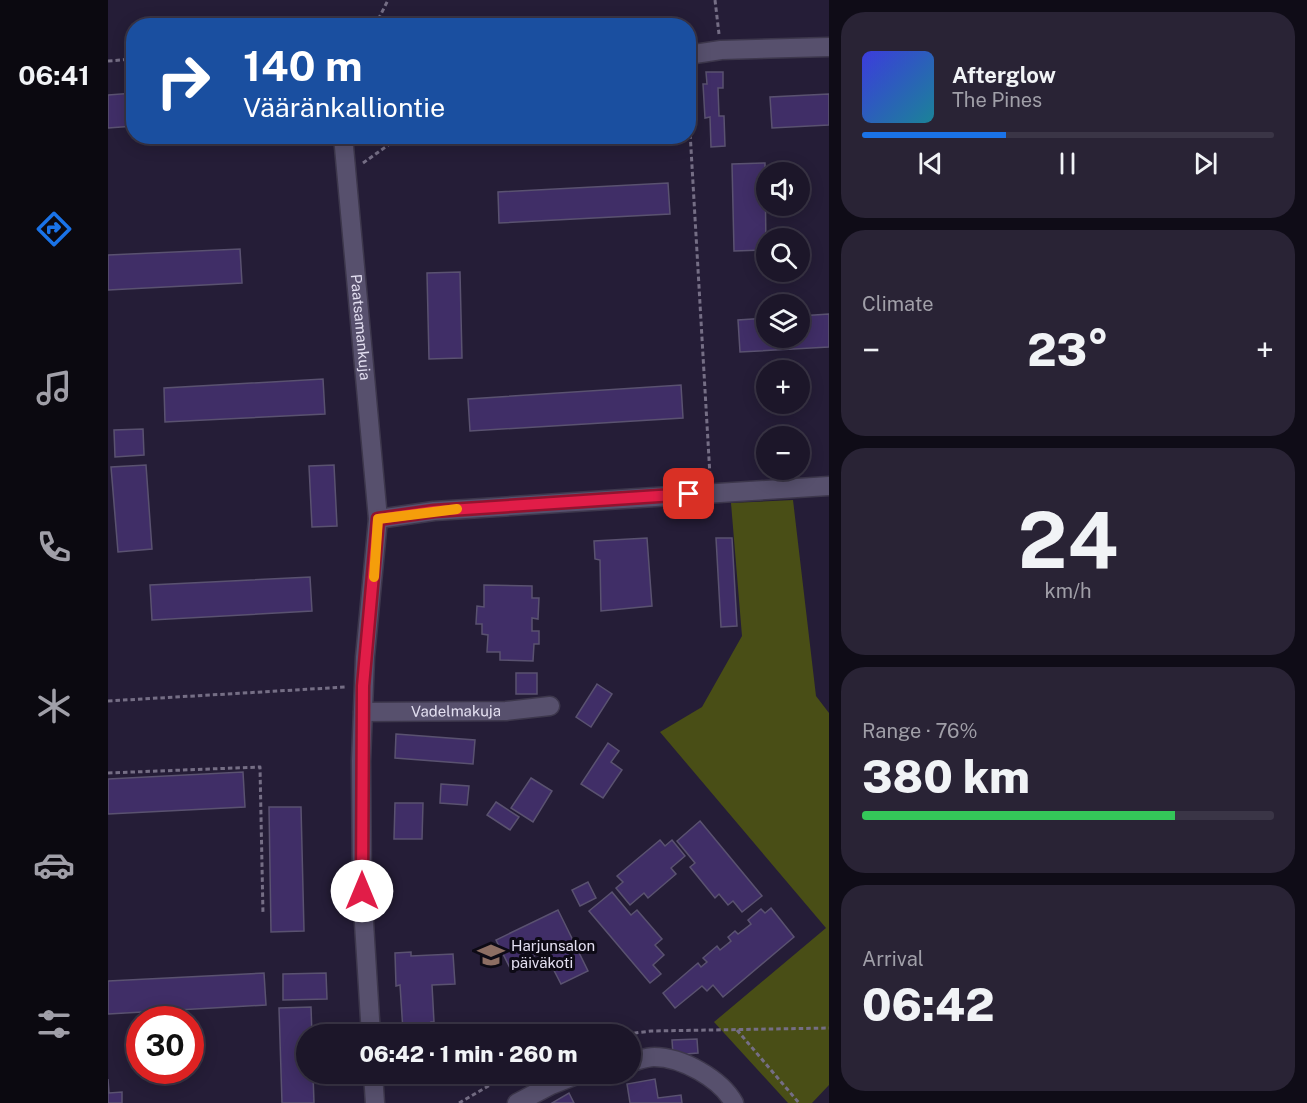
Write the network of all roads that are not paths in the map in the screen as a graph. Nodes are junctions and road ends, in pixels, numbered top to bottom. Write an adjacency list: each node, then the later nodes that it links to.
1 (828, 47): 2 (street)
2 (696, 54)
3 (343, 144): 5 (street, Paatsamankuja)
4 (828, 486): 5 (street)
5 (378, 519): 7 (street, Paatsamankuja)
6 (550, 706): 7 (street, Vadelmakuja)
7 (363, 712): 8 (street, Paatsamankuja)
8 (370, 1024)
9 (641, 1060): 14 (street)
10 (374, 1084): 12 (street)
11 (551, 1084): 13 (street)
12 (375, 1103)
13 (517, 1103)
14 (734, 1103)

